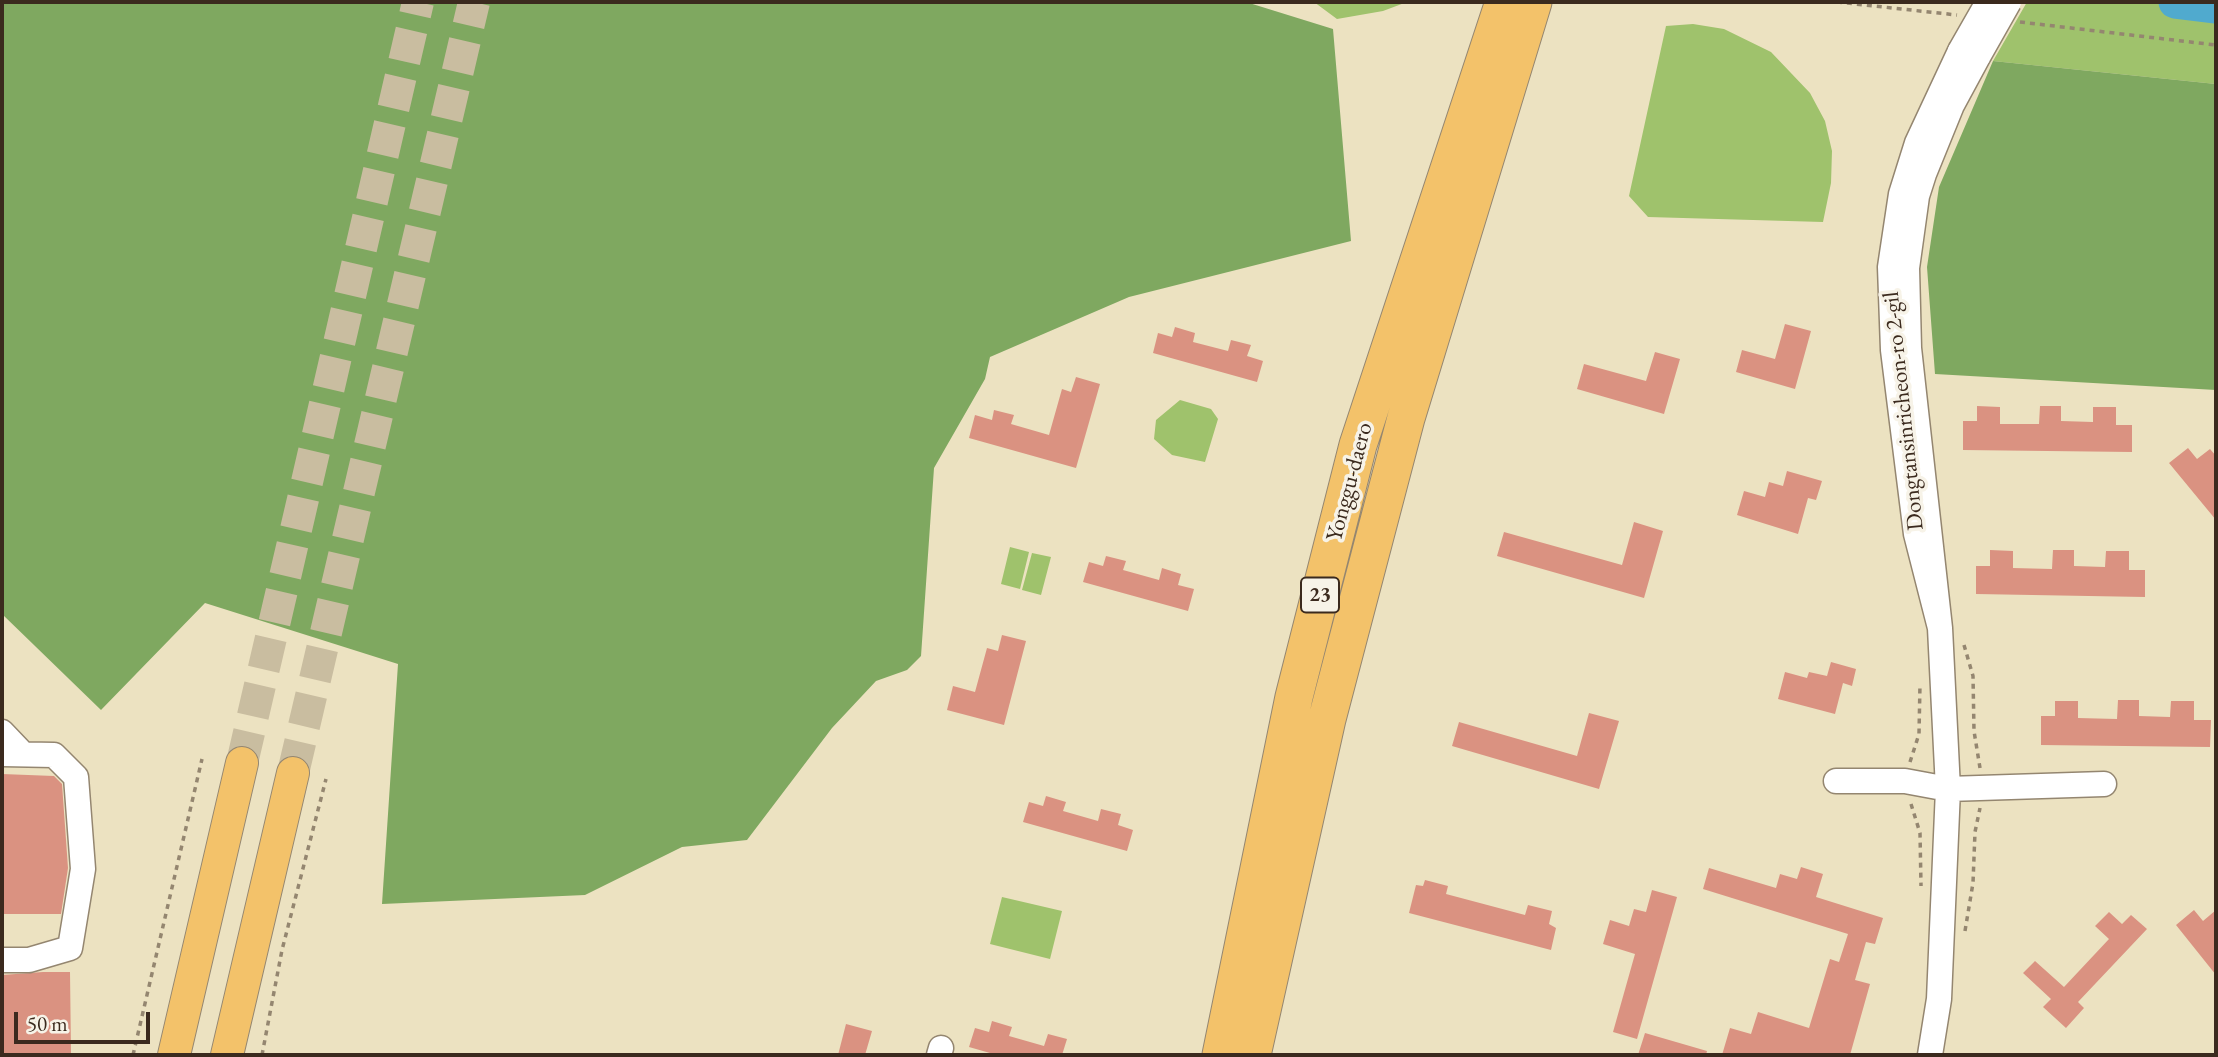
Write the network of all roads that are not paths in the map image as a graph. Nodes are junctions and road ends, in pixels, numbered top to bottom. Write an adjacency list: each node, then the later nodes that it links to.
1 (1504, 2): 6 (highway, Yonggu-daero / 23)
2 (1533, 2): 6 (highway, Yonggu-daero / 23)
3 (1988, 2): 5 (street, Dongtansinricheon-ro 2-gil, bridge)
4 (2011, 12): 5 (street, Dongtansinricheon-ro 2-gil, bridge)
5 (1969, 53): 13 (street, Dongtansinricheon-ro 2-gil)
6 (1471, 150): 17 (highway, Yonggu-daero / 23); 18 (highway, Yonggu-daero / 23)
7 (2, 732): 8 (street)
8 (12, 754): 14 (street)
9 (242, 764): 15 (main road)
10 (293, 774): 16 (main road)
11 (1836, 781): 13 (street)
12 (2105, 785): 13 (street)
13 (1948, 789): 19 (street, Dongtansinricheon-ro 2-gil)
14 (2, 960)
15 (174, 1055)
16 (227, 1055)
17 (1221, 1055)
18 (1252, 1055)
19 (1930, 1055)

